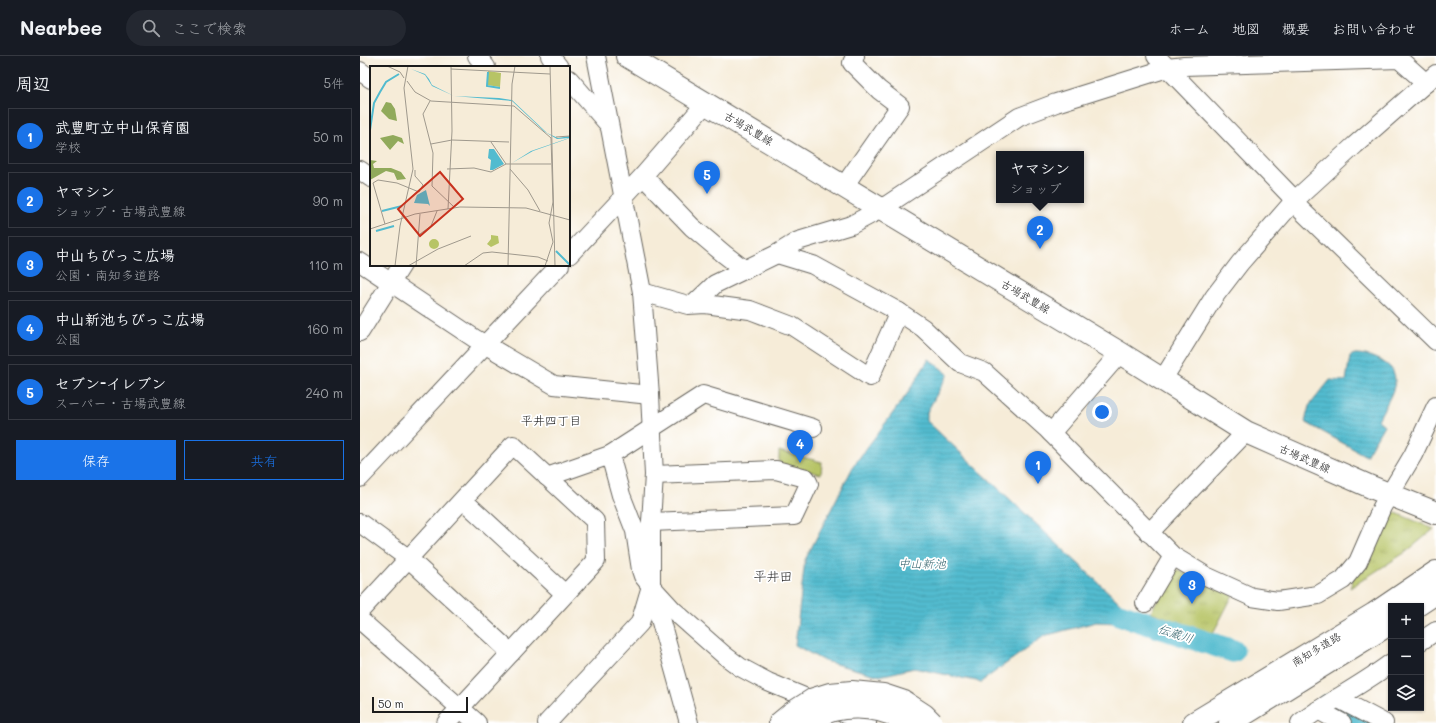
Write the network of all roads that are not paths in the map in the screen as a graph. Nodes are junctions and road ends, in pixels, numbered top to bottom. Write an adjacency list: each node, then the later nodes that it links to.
1 (477, 56): 8 (street)
2 (550, 56): 9 (street)
3 (596, 56): 15 (street)
4 (627, 56): 14 (main road, 古場武豊線)
5 (855, 56): 19 (street)
6 (1316, 58): 7 (street); 12 (street)
7 (1162, 62): 21 (street); 22 (street)
8 (485, 66)
9 (558, 66)
10 (360, 71): 11 (street)
11 (370, 78)
12 (1431, 79): 21 (street)
13 (570, 80): 15 (street)
14 (706, 103): 17 (street); 19 (main road, 古場武豊線)
15 (610, 126): 20 (street)
16 (360, 170): 18 (street)
17 (643, 176): 20 (street); 28 (street)
18 (370, 177)
19 (844, 186): 22 (main road, 古場武豊線)
20 (623, 198): 23 (street); 30 (street)
21 (1294, 200): 34 (street); 37 (street)
22 (881, 209): 24 (street); 36 (main road, 古場武豊線)
23 (570, 254)
24 (777, 254): 28 (street); 32 (street)
25 (360, 262): 29 (street)
26 (401, 266): 29 (street)
27 (559, 266): 35 (street)
28 (745, 270): 31 (street)
29 (391, 282): 33 (street); 35 (street)
30 (642, 292): 31 (street); 38 (street)
31 (694, 304): 32 (street)
32 (898, 312): 43 (street)
33 (360, 332)
34 (1436, 341)
35 (485, 345): 38 (street); 47 (street)
36 (1120, 353): 37 (main road, 古場武豊線); 43 (street)
37 (1164, 379): 42 (main road, 古場武豊線)
38 (650, 395): 41 (street)
39 (1436, 406): 48 (street)
40 (813, 428): 41 (street)
41 (651, 430): 44 (street); 45 (street)
42 (1246, 432): 48 (main road, 古場武豊線); 53 (street)
43 (1051, 433): 53 (street)
44 (610, 455): 46 (street); 57 (street)
45 (654, 475): 51 (street); 51 (street)
46 (547, 477): 49 (street); 59 (street)
47 (360, 478)
48 (1389, 494): 50 (main road, 古場武豊線); 54 (street)
49 (463, 500): 55 (street); 59 (street)
50 (1436, 512)
51 (651, 522): 57 (street)
52 (360, 523): 55 (street)
53 (1149, 533): 54 (street)
54 (1173, 556): 61 (street)
55 (409, 559): 62 (street); 66 (street)
56 (1436, 572): 69 (main road, 南知多道路)
57 (651, 586): 75 (street); 76 (street); 77 (street)
58 (1436, 593): 60 (main road)
59 (565, 594): 66 (street)
60 (1421, 603)
61 (1145, 604)
62 (360, 611)
63 (360, 620): 70 (street)
64 (1388, 625): 65 (main road, 南知多道路)
65 (1361, 641): 82 (main road, 南知多道路); 83 (main road)
66 (511, 653): 70 (street)
67 (1388, 665): 68 (street)
68 (1337, 698): 71 (street); 86 (street)
69 (1231, 700): 80 (main road); 81 (main road, 南知多道路)
70 (460, 708): 73 (street); 74 (street)
71 (1318, 710): 84 (street); 85 (street)
72 (793, 720): 78 (main road, bridge); 79 (main road, bridge)
73 (446, 723)
74 (477, 723)
75 (547, 723)
76 (689, 723)
77 (867, 723)
78 (910, 723)
79 (932, 723)
80 (1177, 723)
81 (1194, 723)
82 (1230, 723)
83 (1253, 723)
84 (1300, 723)
85 (1342, 723)
86 (1384, 723)

